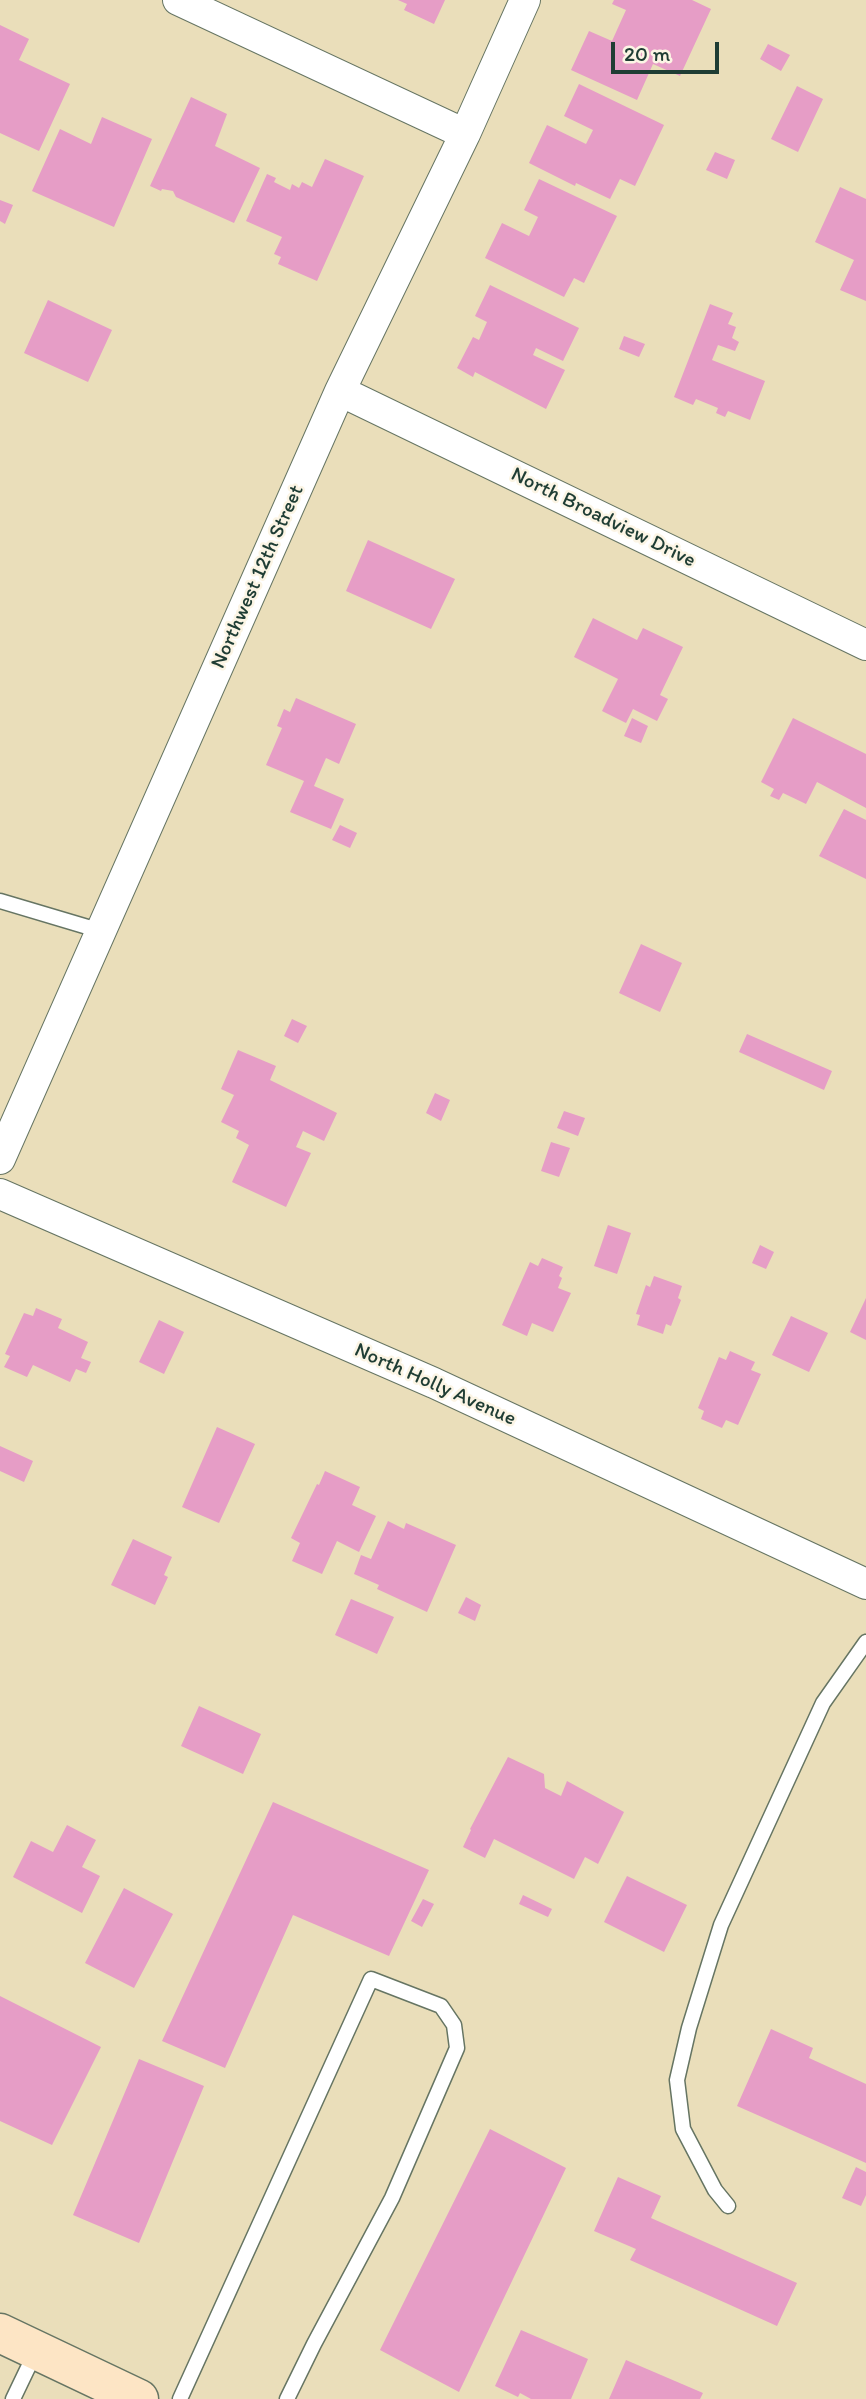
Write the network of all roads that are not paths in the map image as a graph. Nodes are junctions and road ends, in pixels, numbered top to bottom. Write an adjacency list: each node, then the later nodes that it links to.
1 (178, 0): 3 (street)
2 (525, 0): 3 (street, Northwest 12th Street)
3 (465, 134): 4 (street, Northwest 12th Street)
4 (340, 391): 5 (street, North Broadview Drive); 7 (street, Northwest 12th Street)
5 (866, 645)
6 (0, 901): 7 (lane)
7 (101, 931): 8 (street, Northwest 12th Street)
8 (0, 1159)
9 (0, 1194): 10 (street, North Holly Avenue)
10 (866, 1584)
11 (866, 1642): 12 (lane)
12 (728, 2206)
13 (0, 2333): 14 (main road)
14 (36, 2350): 15 (lane); 16 (main road)
15 (13, 2399)
16 (139, 2399)
17 (180, 2399): 18 (lane)
18 (287, 2399)

